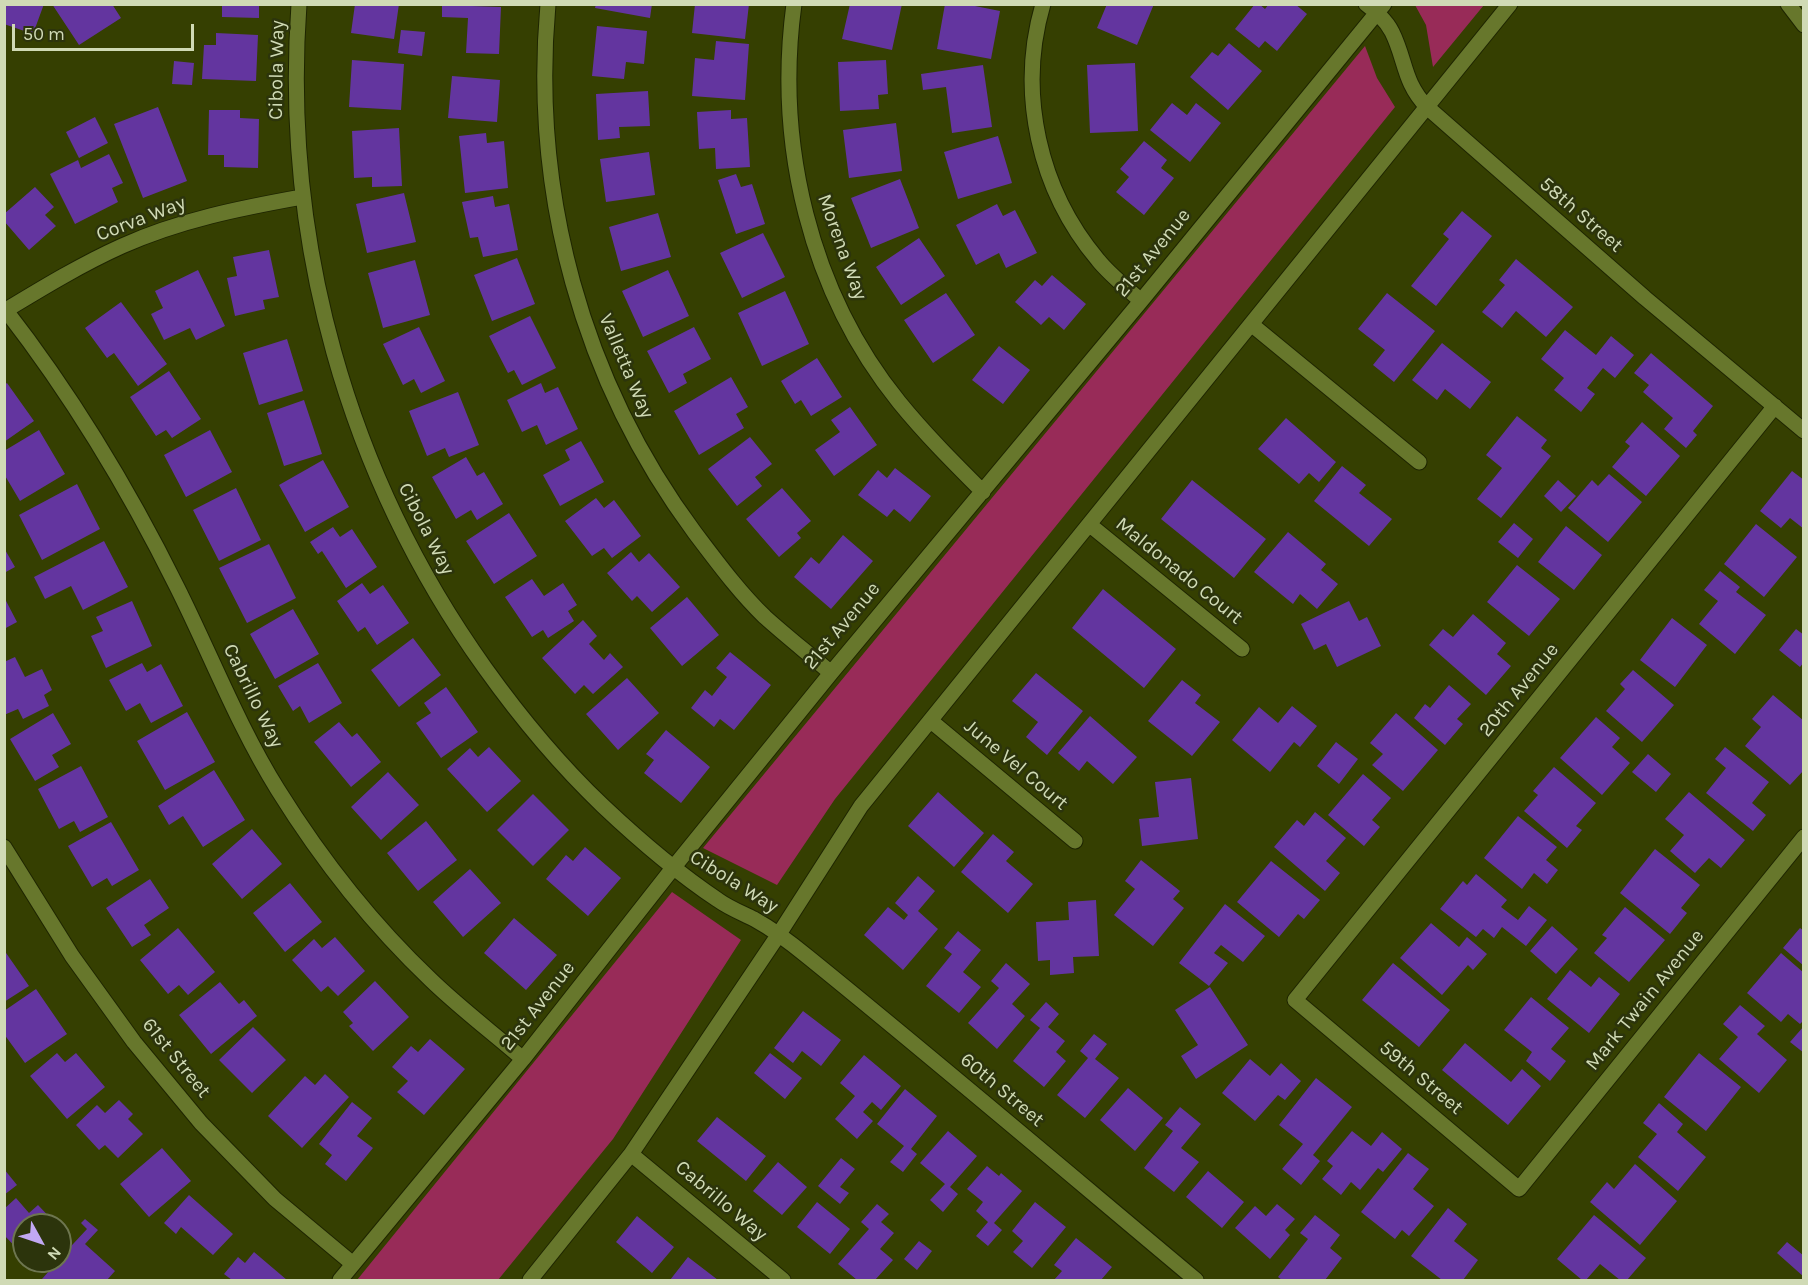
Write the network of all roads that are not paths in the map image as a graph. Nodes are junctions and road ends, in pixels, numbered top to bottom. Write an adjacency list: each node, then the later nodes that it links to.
1 (299, 4): 10 (street, Cibola Way)
2 (548, 4): 20 (street, Valletta Way)
3 (794, 4): 17 (street, Morena Way)
4 (1043, 4): 11 (street)
5 (1510, 4): 9 (street)
6 (1788, 4): 8 (street)
7 (1376, 7): 9 (street, 58th Street); 11 (street, 21st Avenue)
8 (1803, 25)
9 (1427, 107): 13 (street); 14 (street, 58th Street)
10 (302, 197): 12 (street, Corva Way); 25 (street, Cibola Way)
11 (1141, 301): 17 (street, 21st Avenue)
12 (5, 309): 28 (street, Cabrillo Way)
13 (1251, 324): 16 (street); 18 (street)
14 (1775, 406): 15 (street, 58th Street); 27 (street, 20th Avenue)
15 (1803, 431)
16 (1419, 462)
17 (983, 492): 20 (street, 21st Avenue)
18 (1090, 525): 19 (street, Maldonado Court); 21 (street)
19 (1242, 649)
20 (831, 673): 25 (street, 21st Avenue)
21 (931, 721): 23 (street, June Vel Court); 26 (street)
22 (1803, 837): 30 (street, Mark Twain Avenue)
23 (1075, 841)
24 (4, 847): 31 (street, 61st Street)
25 (673, 868): 26 (street, Cibola Way); 28 (street, 21st Avenue)
26 (779, 934): 29 (street); 35 (street, 60th Street)
27 (1295, 1000): 30 (street, 59th Street)
28 (523, 1059): 31 (street, 21st Avenue)
29 (631, 1154): 33 (street); 34 (street, Cabrillo Way)
30 (1519, 1189)
31 (353, 1264): 32 (street, 21st Avenue)
32 (340, 1281)
33 (530, 1281)
34 (783, 1281)
35 (1196, 1281)

